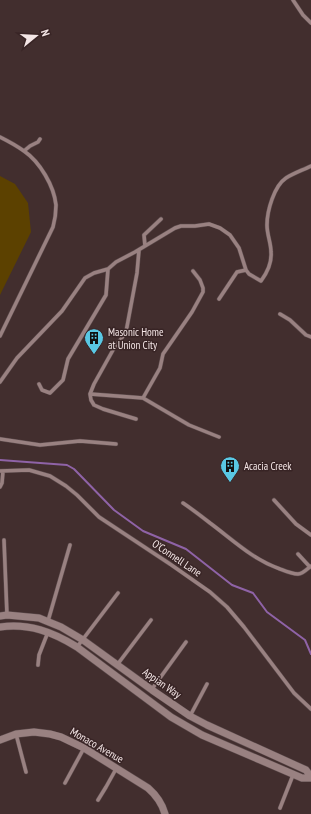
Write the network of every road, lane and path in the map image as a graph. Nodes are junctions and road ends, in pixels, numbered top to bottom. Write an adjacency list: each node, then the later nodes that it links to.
1 (293, 0): 2 (lane)
2 (311, 23)
3 (0, 137): 5 (lane)
4 (40, 139): 5 (lane)
5 (24, 151): 15 (lane)
6 (311, 166): 11 (lane)
7 (161, 219): 8 (lane)
8 (145, 246): 9 (lane); 11 (lane)
9 (139, 250): 10 (lane); 19 (lane)
10 (108, 269): 17 (lane); 18 (lane)
11 (246, 270): 13 (lane)
12 (193, 271): 20 (lane)
13 (219, 299)
14 (280, 314): 16 (lane)
15 (0, 336)
16 (311, 338)
17 (0, 382)
18 (39, 384)
19 (90, 394): 20 (lane); 21 (lane)
20 (143, 398): 22 (lane)
21 (136, 419)
22 (219, 437)
23 (0, 439): 24 (lane)
24 (116, 444)
25 (2, 471): 26 (lane); 49 (lane, O’Connell Lane)
26 (0, 487)
27 (274, 500): 29 (lane)
28 (183, 502): 33 (lane)
29 (311, 535)
30 (4, 540): 35 (lane)
31 (70, 544): 38 (lane)
32 (298, 554): 33 (lane)
33 (311, 567)
34 (118, 593): 42 (lane)
35 (3, 616): 36 (street, Appian Way)
36 (21, 616): 38 (street, Appian Way); 39 (lane)
37 (151, 620): 46 (lane)
38 (48, 621): 42 (street, Appian Way)
39 (21, 626): 40 (street, Appian Way); 41 (street, Appian Way)
40 (0, 627)
41 (48, 632): 44 (street, Appian Way); 45 (lane)
42 (82, 640): 44 (lane); 46 (street, Appian Way)
43 (186, 642): 48 (lane)
44 (77, 647): 56 (street, Appian Way)
45 (38, 665)
46 (117, 665): 48 (street, Appian Way)
47 (207, 684): 50 (lane)
48 (152, 690): 50 (street, Appian Way)
49 (311, 709)
50 (190, 716): 57 (street, Appian Way)
51 (16, 734): 52 (street, Monaco Avenue); 53 (street, Monaco Avenue); 55 (lane)
52 (0, 740)
53 (84, 748): 54 (street, Monaco Avenue); 58 (lane)
54 (116, 769): 59 (lane); 61 (street, Monaco Avenue)
55 (26, 772)
56 (293, 775): 57 (street, Appian Way); 60 (lane)
57 (311, 777)
58 (65, 783)
59 (98, 800)
60 (280, 808)
61 (165, 814)

